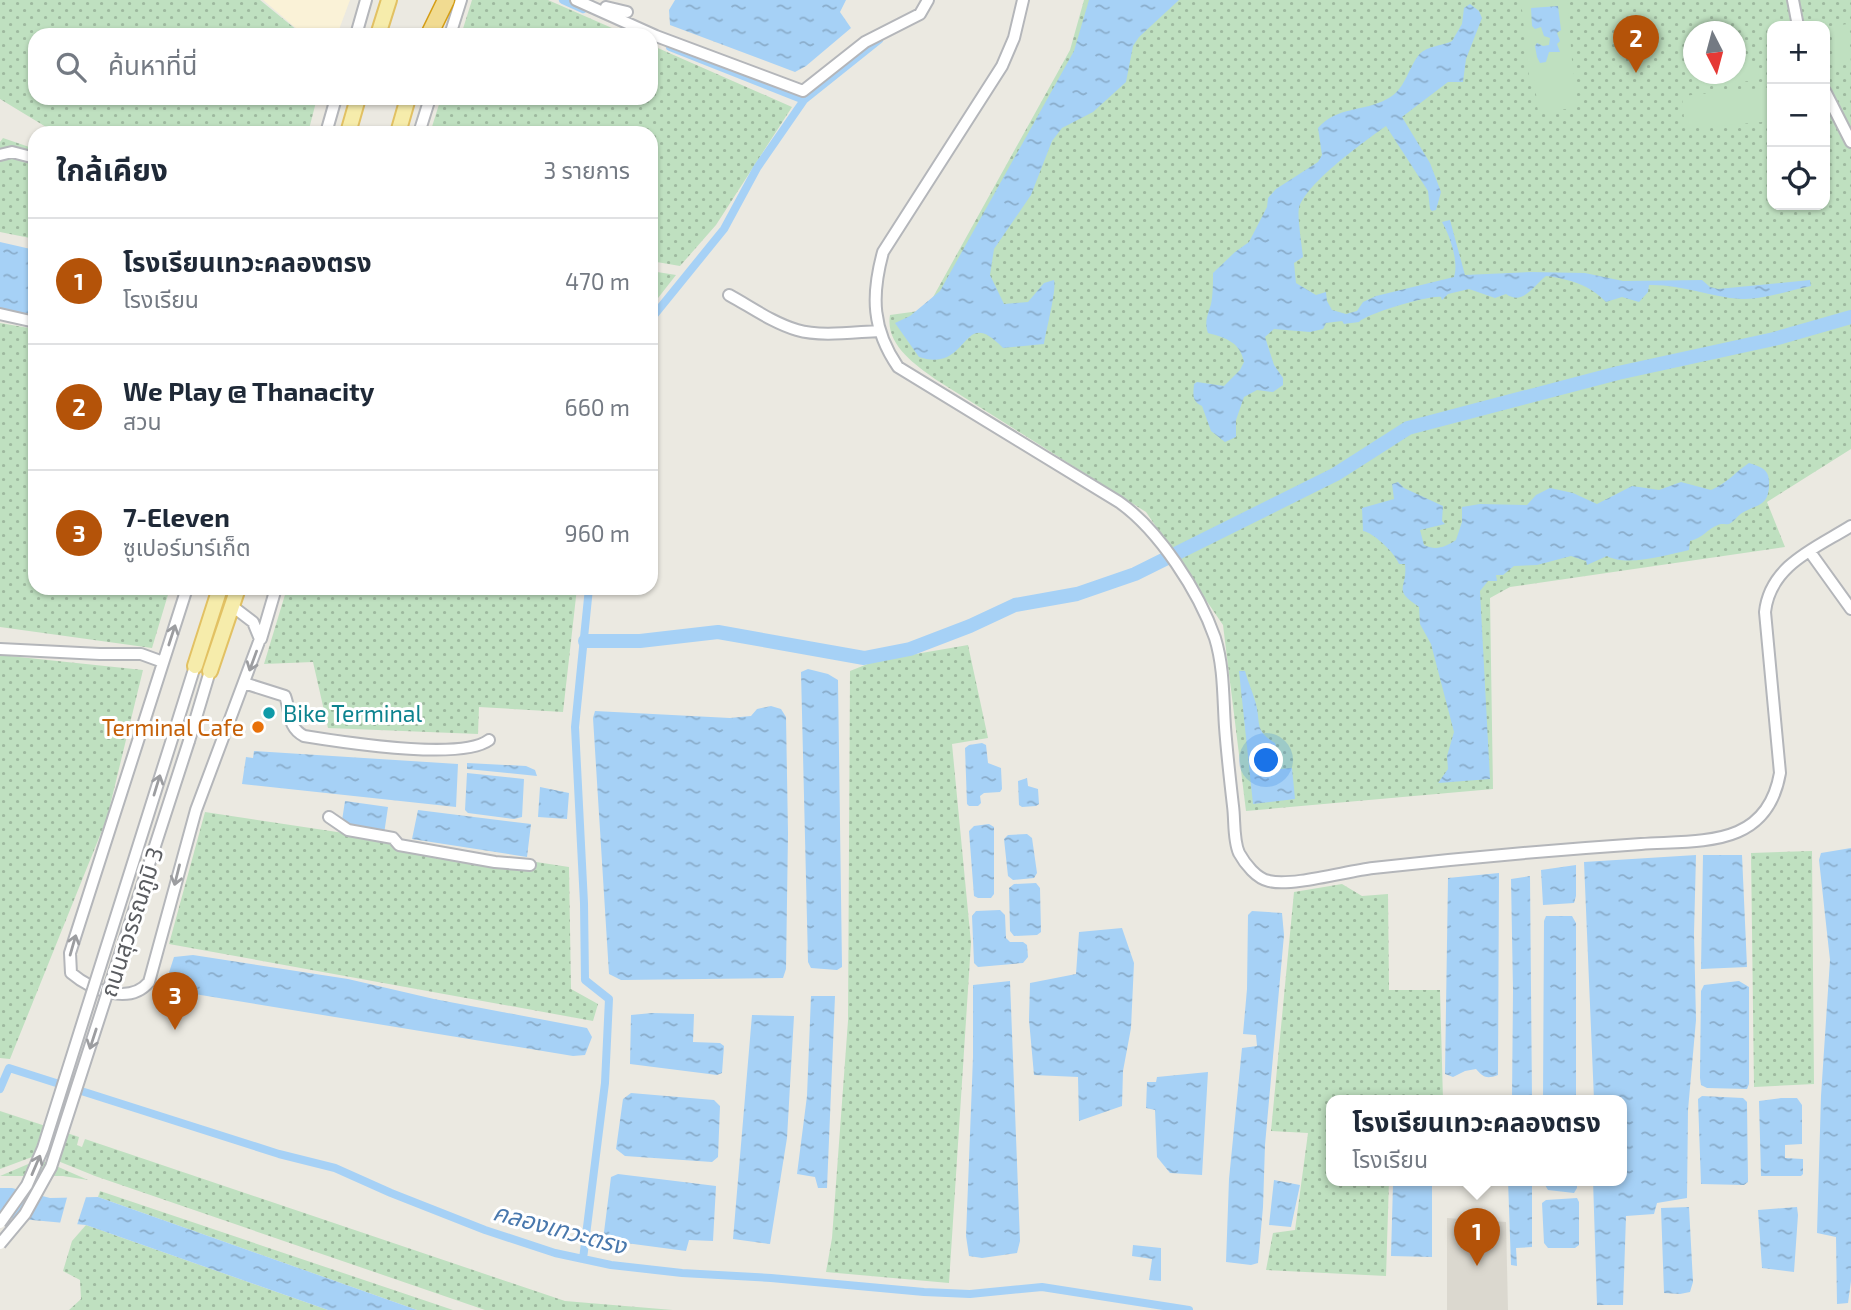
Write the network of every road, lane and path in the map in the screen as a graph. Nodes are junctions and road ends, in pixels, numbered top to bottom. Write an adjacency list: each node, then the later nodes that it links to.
1 (366, 0): 13 (street)
2 (389, 0): 14 (main road)
3 (438, 0): 15 (main road)
4 (446, 0): 16 (highway)
5 (461, 0): 17 (street)
6 (576, 0): 18 (street)
7 (590, 0): 11 (street)
8 (928, 0): 19 (street)
9 (1023, 0): 35 (street)
10 (1793, 0): 12 (street)
11 (627, 12)
12 (1797, 21)
13 (359, 28)
14 (380, 28)
15 (430, 28)
16 (432, 28)
17 (452, 28)
18 (638, 28)
19 (658, 37)
20 (1830, 101): 29 (street)
21 (334, 105): 25 (street)
22 (356, 105): 26 (main road)
23 (406, 105): 27 (main road)
24 (428, 105): 28 (street)
25 (328, 126)
26 (350, 126)
27 (400, 126)
28 (421, 126)
29 (1851, 142)
30 (0, 155): 31 (street)
31 (28, 156)
32 (729, 295): 35 (street)
33 (0, 314): 34 (street)
34 (28, 320)
35 (879, 331): 37 (street)
36 (1851, 526): 37 (street)
37 (1810, 552): 43 (street)
38 (185, 595): 46 (street, one-way to 38)
39 (218, 595): 47 (main road, ถนนสุวรรณภูมิ 3)
40 (236, 595): 42 (main road, ถนนสุวรรณภูมิ 3)
41 (274, 595): 44 (street)
42 (232, 606): 44 (street); 48 (main road, ถนนสุวรรณภูมิ 3)
43 (1851, 609)
44 (260, 639): 49 (street, one-way to 49)
45 (0, 649): 46 (street)
46 (163, 662): 49 (street, one-way to 46)
47 (195, 666): 53 (street, ถนนสุวรรณภูมิ 3, one-way to 47, bridge)
48 (210, 671): 54 (street, ถนนสุวรรณภูมิ 3, one-way to 54, bridge)
49 (244, 683): 50 (street)
50 (489, 740)
51 (329, 817): 52 (street)
52 (530, 865)
53 (0, 1223)
54 (0, 1244)

